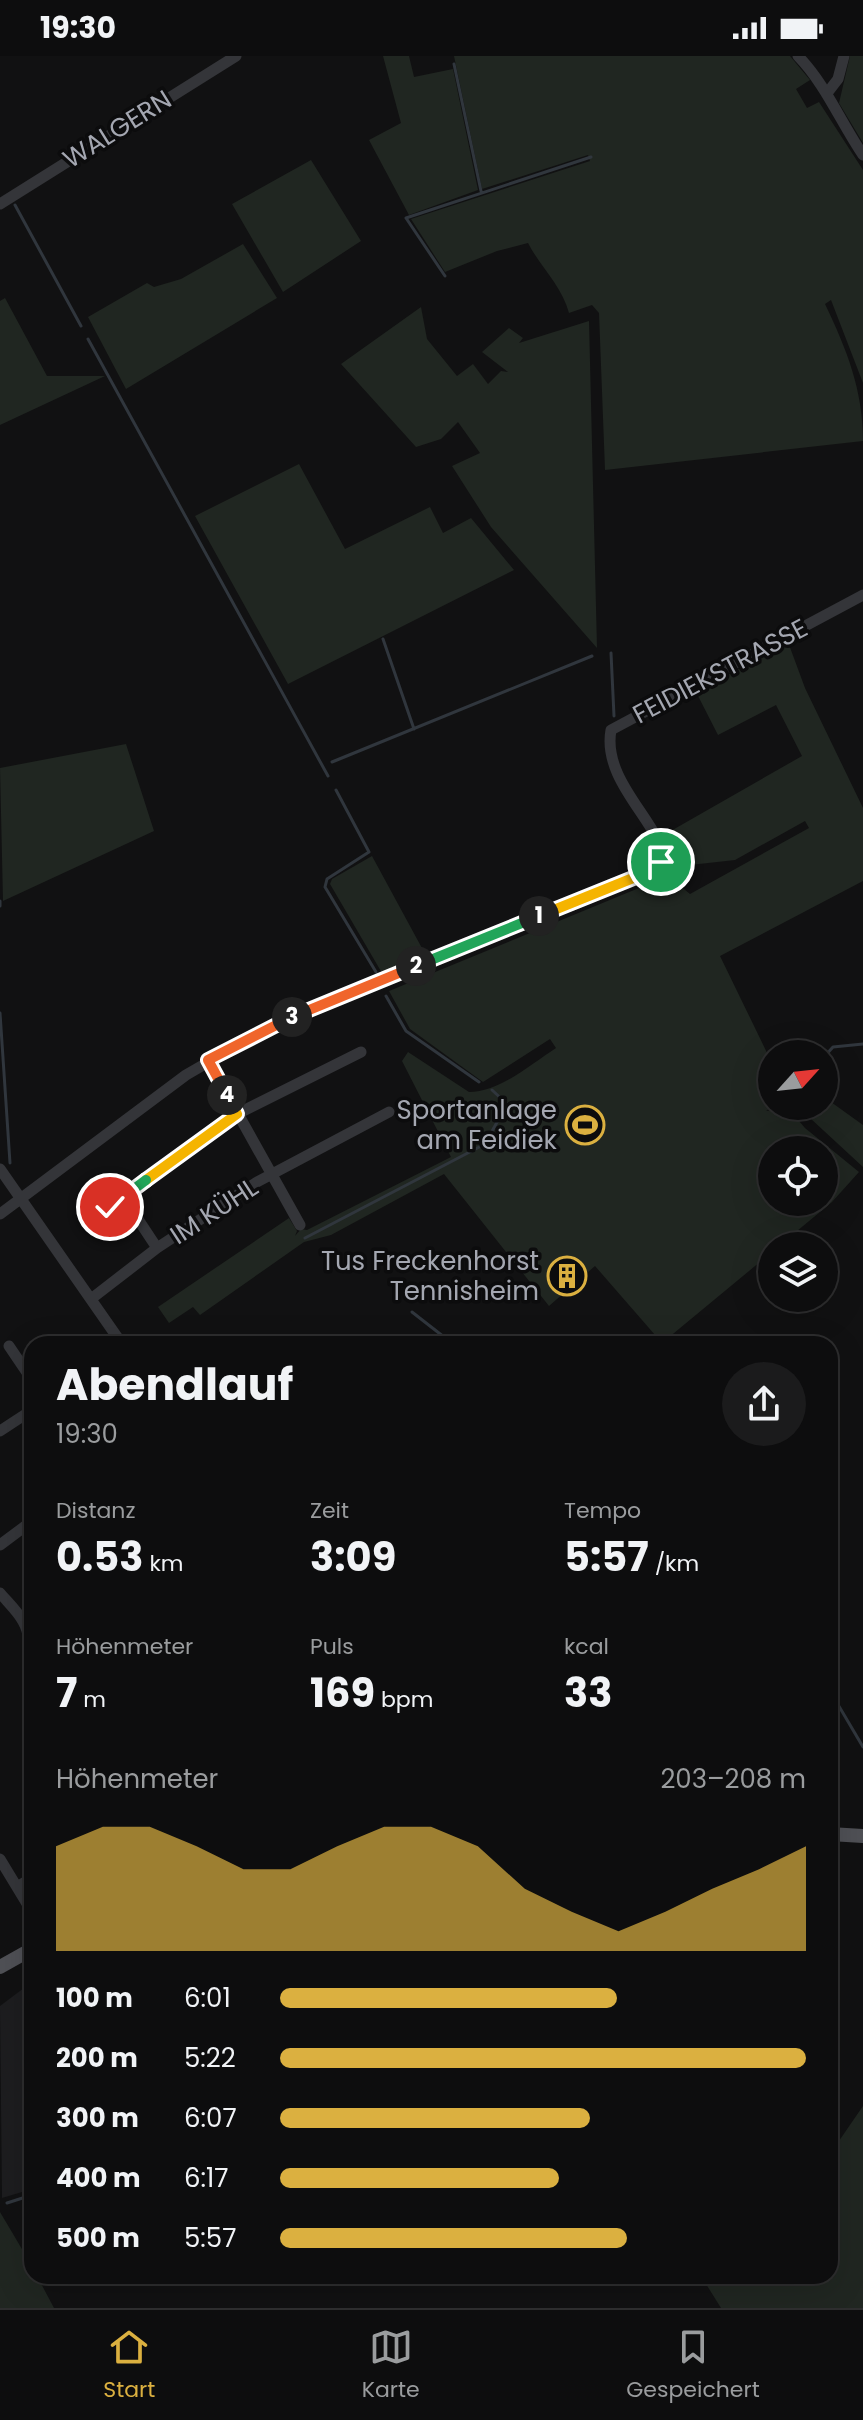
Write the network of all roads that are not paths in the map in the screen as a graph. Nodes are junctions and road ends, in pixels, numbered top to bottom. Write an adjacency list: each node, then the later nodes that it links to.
1 (236, 56): 6 (street, WALGERN)
2 (844, 56): 4 (street)
3 (800, 59): 4 (street)
4 (828, 92): 5 (street)
5 (863, 155)
6 (0, 204)
7 (863, 595): 9 (street, FEIDIEKSTRASSE)
8 (361, 1052): 11 (street)
9 (208, 1060): 11 (street, IM KÜHL); 14 (street, FEIDIEKSTRASSE)
10 (389, 1112): 13 (street, IM KÜHL)
11 (237, 1114): 13 (street, IM KÜHL); 15 (street)
12 (0, 1169): 14 (street)
13 (271, 1175): 18 (street, IM KÜHL); 19 (street, IM KÜHL)
14 (23, 1198): 17 (street, FEIDIEKSTRASSE); 20 (street)
15 (124, 1198): 16 (street); 19 (street, IM KÜHL)
16 (110, 1207)
17 (0, 1214)
18 (300, 1225)
19 (157, 1248): 20 (street, IM KÜHL)
20 (91, 1299): 21 (street)
21 (116, 1336)
22 (9, 1346): 23 (street)
23 (24, 1368)
24 (24, 1415): 25 (street)
25 (0, 1431)
26 (24, 1527): 27 (street)
27 (0, 1545)
28 (0, 1593): 29 (street)
29 (24, 1623)
30 (838, 1834): 31 (main road)
31 (863, 1836)
32 (0, 1859): 34 (street)
33 (24, 1883): 34 (street)
34 (17, 1887): 35 (street)
35 (24, 1899)
36 (24, 1954): 37 (main road)
37 (0, 1967)

